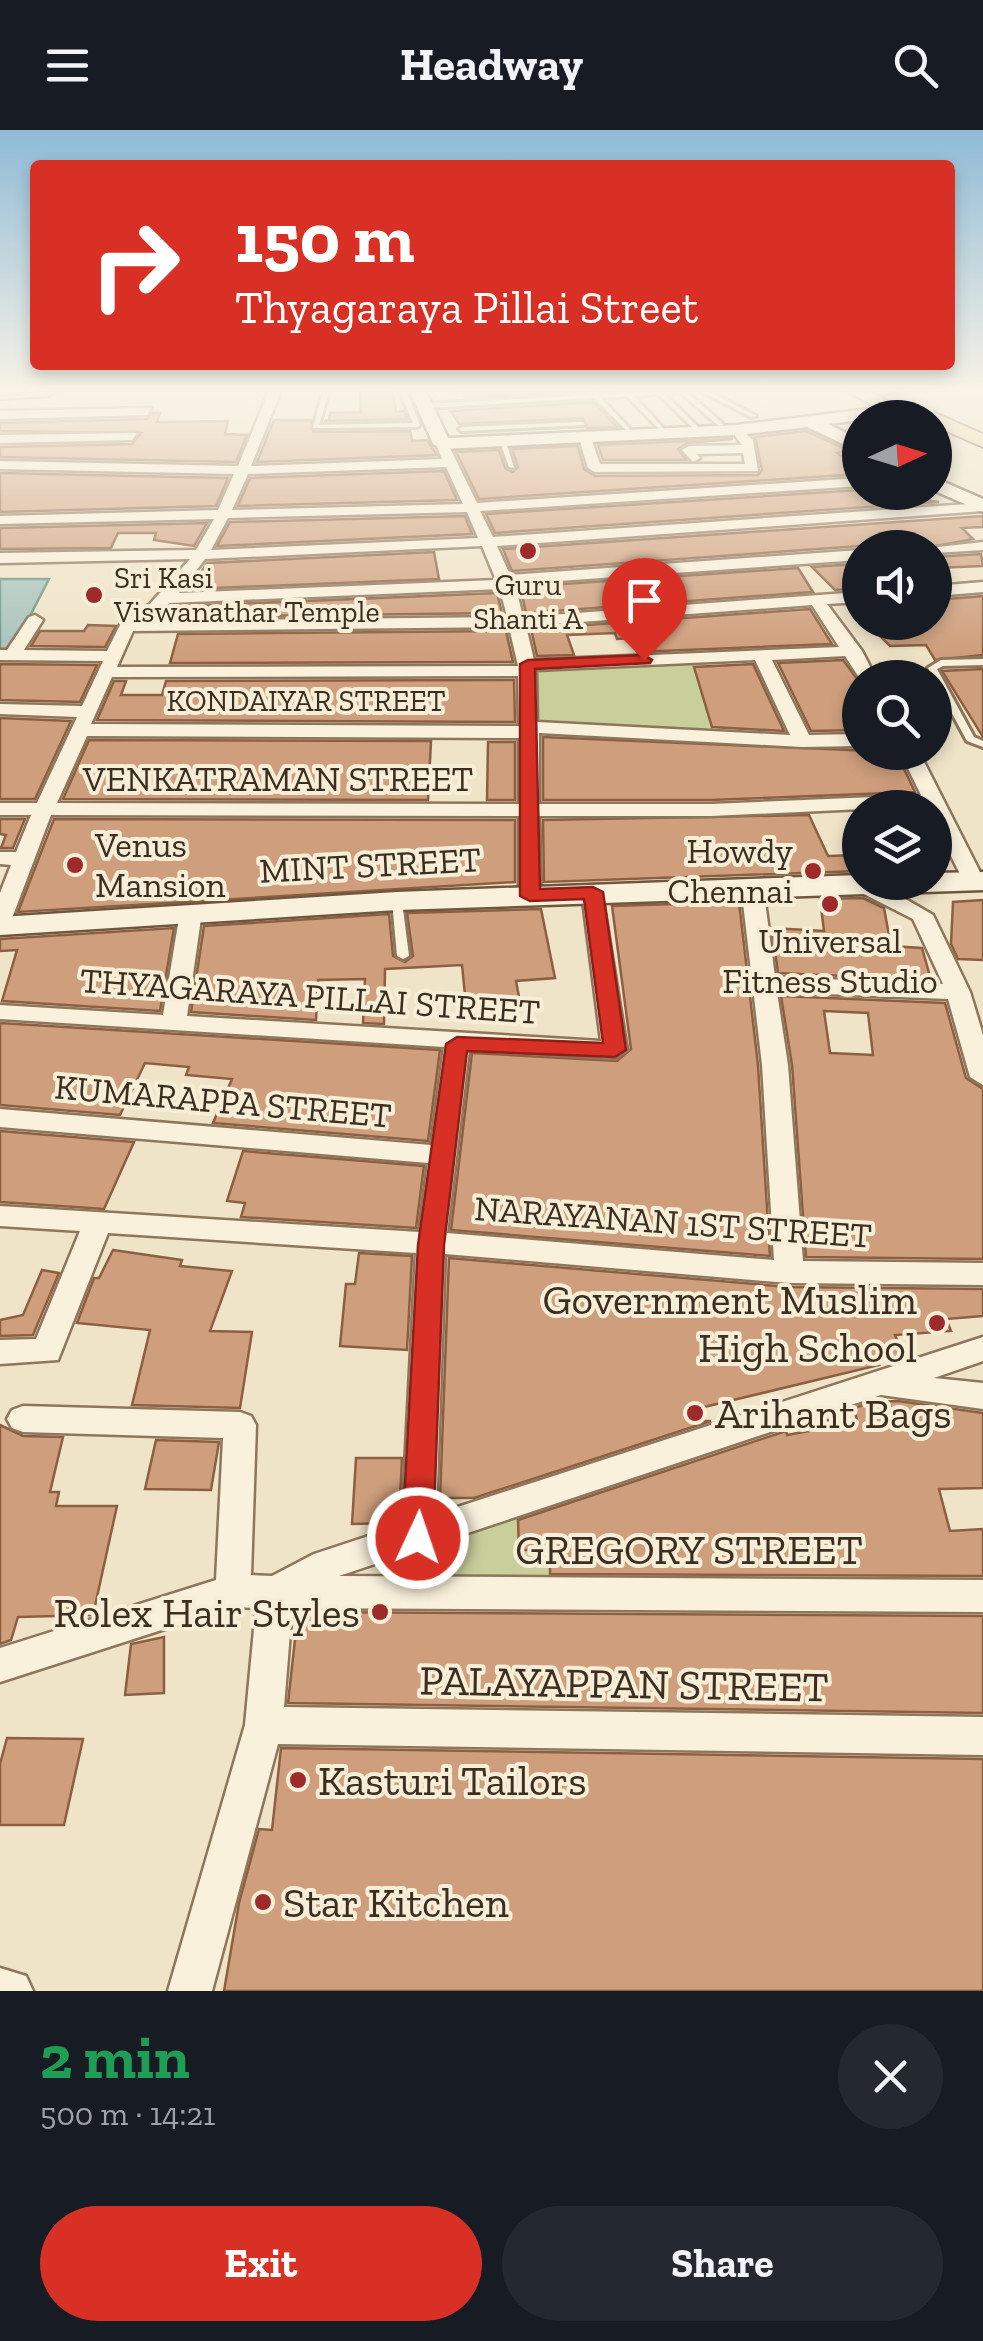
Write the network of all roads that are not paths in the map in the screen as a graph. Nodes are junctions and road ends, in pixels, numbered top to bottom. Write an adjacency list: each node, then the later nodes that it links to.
1 (237, 478): 7 (street)
2 (456, 478): 6 (street)
3 (842, 483): 6 (street)
4 (952, 492): 5 (main road)
5 (983, 507): 9 (street)
6 (469, 508): 7 (street); 9 (street)
7 (220, 516): 8 (street); 14 (street)
8 (0, 520)
9 (490, 542): 14 (street); 15 (street)
10 (983, 546): 11 (street)
11 (952, 549)
12 (842, 556): 15 (street)
13 (0, 558): 14 (street)
14 (204, 558): 18 (street)
15 (505, 582): 18 (street); 22 (street)
16 (983, 586): 17 (street)
17 (952, 589)
18 (166, 598): 23 (street)
19 (842, 599): 20 (street)
20 (817, 601): 22 (street); 24 (street)
21 (35, 620): 25 (street)
22 (518, 622): 23 (street); 30 (street)
23 (126, 626): 29 (street)
24 (854, 651): 26 (street); 27 (street)
25 (6, 655): 29 (street)
26 (761, 656): 30 (street); 35 (street)
27 (859, 660)
28 (983, 662): 36 (lane)
29 (110, 664): 30 (street); 32 (street)
30 (528, 668): 33 (street)
31 (0, 708): 32 (street, KONDAIYAR STREET)
32 (86, 721): 33 (street, KONDAIYAR STREET); 39 (street)
33 (530, 729): 35 (street, KONDAIYAR STREET); 40 (street)
34 (842, 740): 35 (street, KONDAIYAR STREET)
35 (802, 741)
36 (983, 744)
37 (842, 804): 40 (street, VENKATRAMAN STREET)
38 (0, 809): 39 (street, VENKATRAMAN STREET)
39 (43, 811): 40 (street, VENKATRAMAN STREET); 43 (street)
40 (527, 811): 49 (street)
41 (952, 833): 44 (street)
42 (0, 858): 43 (street)
43 (27, 858): 55 (street)
44 (979, 881): 45 (main road)
45 (952, 882)
46 (842, 884): 47 (main road, MINT STREET)
47 (752, 886): 48 (main road, MINT STREET); 57 (street)
48 (593, 892): 49 (main road, MINT STREET); 61 (street, THYAGARAYA PILLAI STREET)
49 (530, 896): 50 (main road, MINT STREET)
50 (398, 900): 53 (main road, MINT STREET); 56 (lane)
51 (893, 900): 54 (street)
52 (928, 900): 54 (street)
53 (191, 912): 55 (main road, MINT STREET); 60 (street)
54 (922, 915): 58 (street)
55 (0, 924)
56 (403, 956)
57 (766, 984): 58 (street); 68 (street)
58 (958, 992): 62 (street)
59 (0, 1012): 60 (street, THYAGARAYA PILLAI STREET)
60 (174, 1022): 61 (street, THYAGARAYA PILLAI STREET)
61 (457, 1044): 64 (street)
62 (983, 1077)
63 (0, 1118): 64 (street, KUMARAPPA STREET)
64 (440, 1154): 67 (street)
65 (0, 1216): 66 (street, NARAYANAN 1ST STREET)
66 (98, 1221): 67 (street, NARAYANAN 1ST STREET); 71 (street)
67 (431, 1245): 68 (street, NARAYANAN 1ST STREET); 75 (street)
68 (789, 1272): 69 (street, NARAYANAN 1ST STREET)
69 (983, 1274)
70 (983, 1349): 72 (street)
71 (0, 1352)
72 (879, 1384): 73 (street); 75 (street)
73 (983, 1396)
74 (23, 1418): 76 (street)
75 (418, 1538): 77 (street)
76 (233, 1592): 77 (street, GREGORY STREET); 79 (street, GREGORY STREET)
77 (274, 1592): 78 (street, GREGORY STREET); 80 (street)
78 (983, 1596)
79 (0, 1665)
80 (264, 1724): 81 (street, PALAYAPPAN STREET); 84 (street)
81 (983, 1736)
82 (0, 1990): 83 (street)
83 (11, 1991)
84 (190, 1991)

